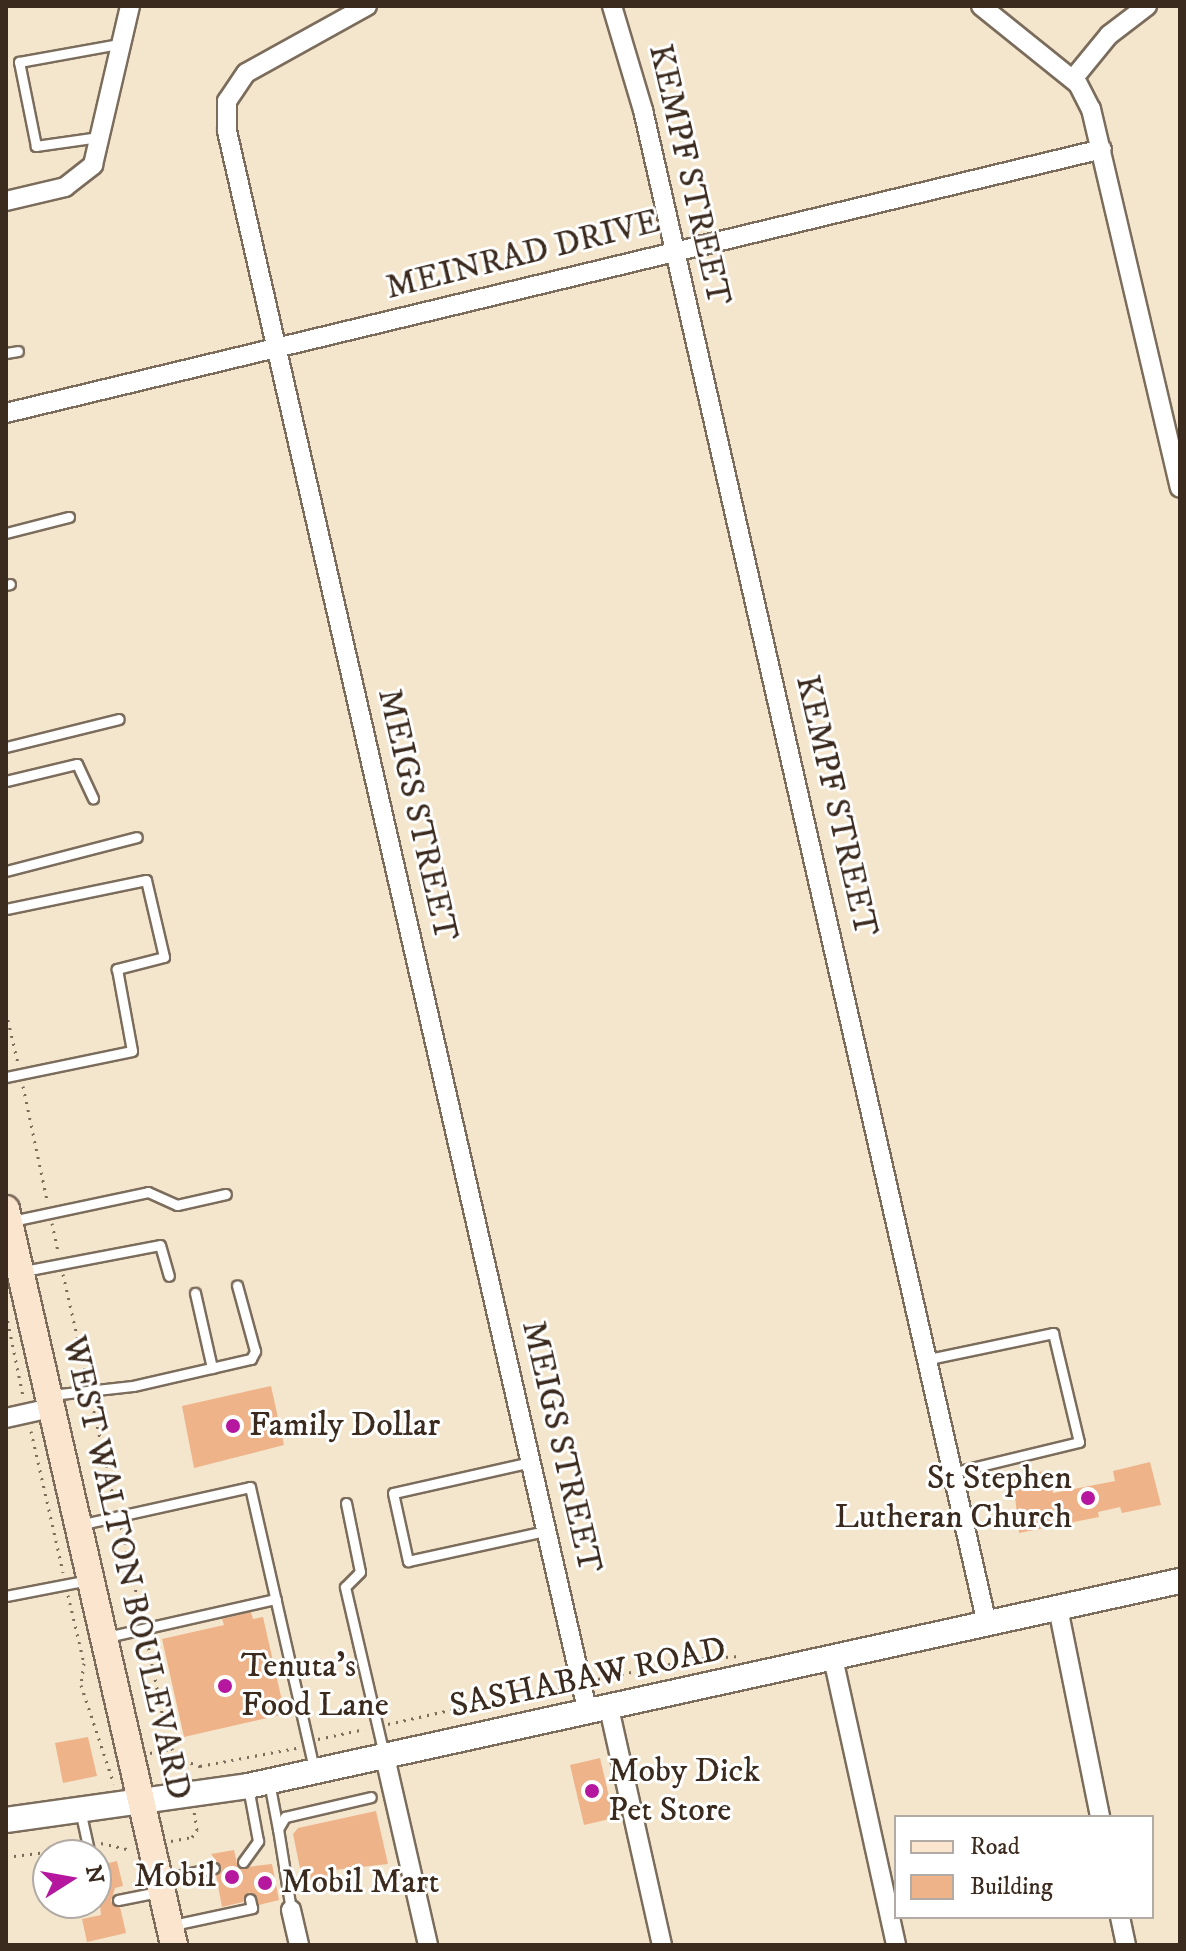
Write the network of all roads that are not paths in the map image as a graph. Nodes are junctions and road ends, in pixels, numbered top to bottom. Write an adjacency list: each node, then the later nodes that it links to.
1 (130, 6): 6 (street)
2 (367, 6): 12 (street, MEIGS STREET)
3 (612, 6): 11 (street, KEMPF STREET)
4 (981, 6): 7 (street)
5 (1147, 6): 7 (street)
6 (119, 44): 8 (street); 8 (lane)
7 (1073, 79): 9 (street)
8 (99, 137): 10 (street)
9 (1102, 149): 11 (street, MEINRAD DRIVE); 16 (street)
10 (6, 201)
11 (675, 251): 12 (street, MEINRAD DRIVE); 33 (street, KEMPF STREET)
12 (279, 347): 15 (street, MEINRAD DRIVE); 37 (street, MEIGS STREET)
13 (18, 351): 14 (lane)
14 (6, 353)
15 (6, 413)
16 (1180, 488)
17 (69, 517): 18 (lane)
18 (6, 533)
19 (119, 719): 20 (lane)
20 (6, 747)
21 (6, 781): 22 (lane)
22 (93, 798)
23 (137, 837): 24 (lane)
24 (6, 871)
25 (6, 909): 26 (lane)
26 (6, 1077)
27 (226, 1194): 28 (lane)
28 (8, 1215): 29 (main road, WEST WALTON BOULEVARD)
29 (20, 1272): 30 (lane); 35 (main road, WEST WALTON BOULEVARD)
30 (169, 1276)
31 (237, 1285): 34 (lane)
32 (195, 1293): 34 (lane)
33 (929, 1359): 38 (street, KEMPF STREET); 38 (lane)
34 (212, 1368): 35 (lane)
35 (42, 1405): 36 (street); 40 (main road, WEST WALTON BOULEVARD)
36 (6, 1418)
37 (531, 1462): 41 (street, MEIGS STREET); 41 (lane)
38 (955, 1472): 47 (street, KEMPF STREET)
39 (346, 1503): 51 (lane)
40 (77, 1525): 43 (main road, WEST WALTON BOULEVARD); 45 (lane)
41 (547, 1531): 50 (street, MEIGS STREET)
42 (1180, 1581): 46 (street, SASHABAW ROAD)
43 (78, 1582): 44 (lane); 48 (main road, WEST WALTON BOULEVARD)
44 (6, 1596)
45 (276, 1599): 48 (lane); 52 (lane)
46 (1058, 1608): 47 (street, SASHABAW ROAD); 57 (street)
47 (987, 1624): 49 (street, SASHABAW ROAD)
48 (103, 1638): 55 (main road, WEST WALTON BOULEVARD)
49 (833, 1658): 50 (street, SASHABAW ROAD); 72 (street)
50 (599, 1710): 51 (street, SASHABAW ROAD); 71 (street, MEIGS STREET)
51 (385, 1757): 52 (street, SASHABAW ROAD); 70 (street)
52 (315, 1772): 53 (street, SASHABAW ROAD)
53 (258, 1784): 55 (street, SASHABAW ROAD); 59 (lane); 61 (lane)
54 (371, 1797): 59 (lane)
55 (144, 1801): 56 (street, SASHABAW ROAD); 63 (main road, WEST WALTON BOULEVARD)
56 (80, 1810): 58 (street, SASHABAW ROAD); 60 (lane)
57 (1100, 1815)
58 (6, 1820)
59 (278, 1829): 66 (lane)
60 (87, 1839)
61 (242, 1864)
62 (214, 1868): 63 (lane)
63 (160, 1885): 65 (lane); 68 (main road, WEST WALTON BOULEVARD)
64 (250, 1899): 68 (lane)
65 (118, 1900)
66 (291, 1910): 69 (street)
67 (1120, 1919): 73 (street)
68 (172, 1936)
69 (299, 1945)
70 (428, 1945)
71 (662, 1945)
72 (896, 1945)
73 (1126, 1945)

